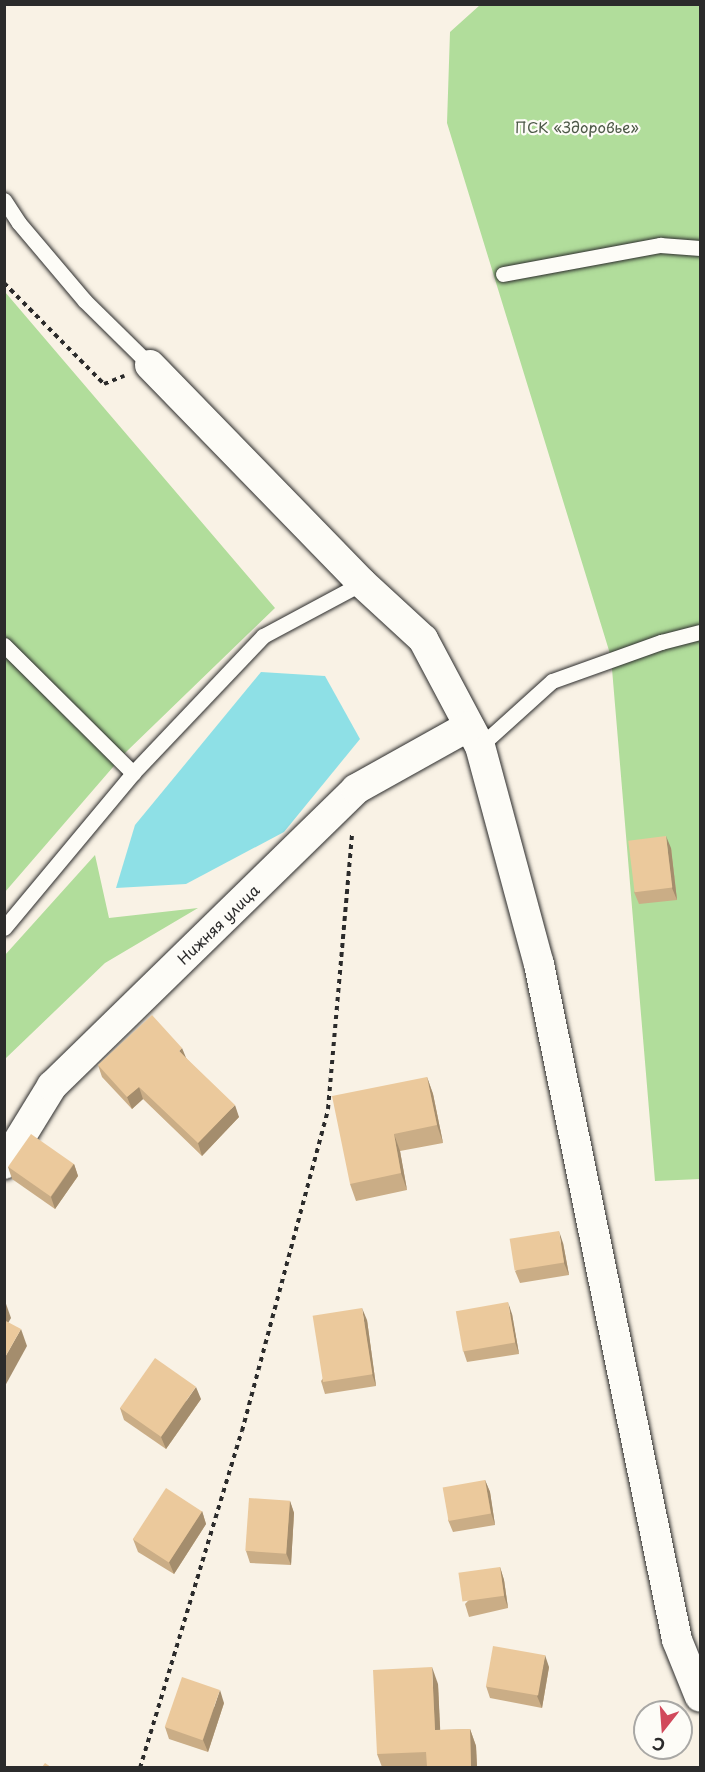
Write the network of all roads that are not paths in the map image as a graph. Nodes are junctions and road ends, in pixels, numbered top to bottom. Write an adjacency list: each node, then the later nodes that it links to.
1 (4, 200): 4 (lane)
2 (700, 248): 3 (lane)
3 (503, 274)
4 (150, 365): 5 (street)
5 (362, 583): 8 (street); 9 (lane)
6 (700, 632): 8 (lane)
7 (4, 645): 9 (lane)
8 (474, 736): 11 (street, Нижняя улица); 12 (street)
9 (133, 773): 10 (lane)
10 (4, 928)
11 (4, 1164)
12 (700, 1697)

